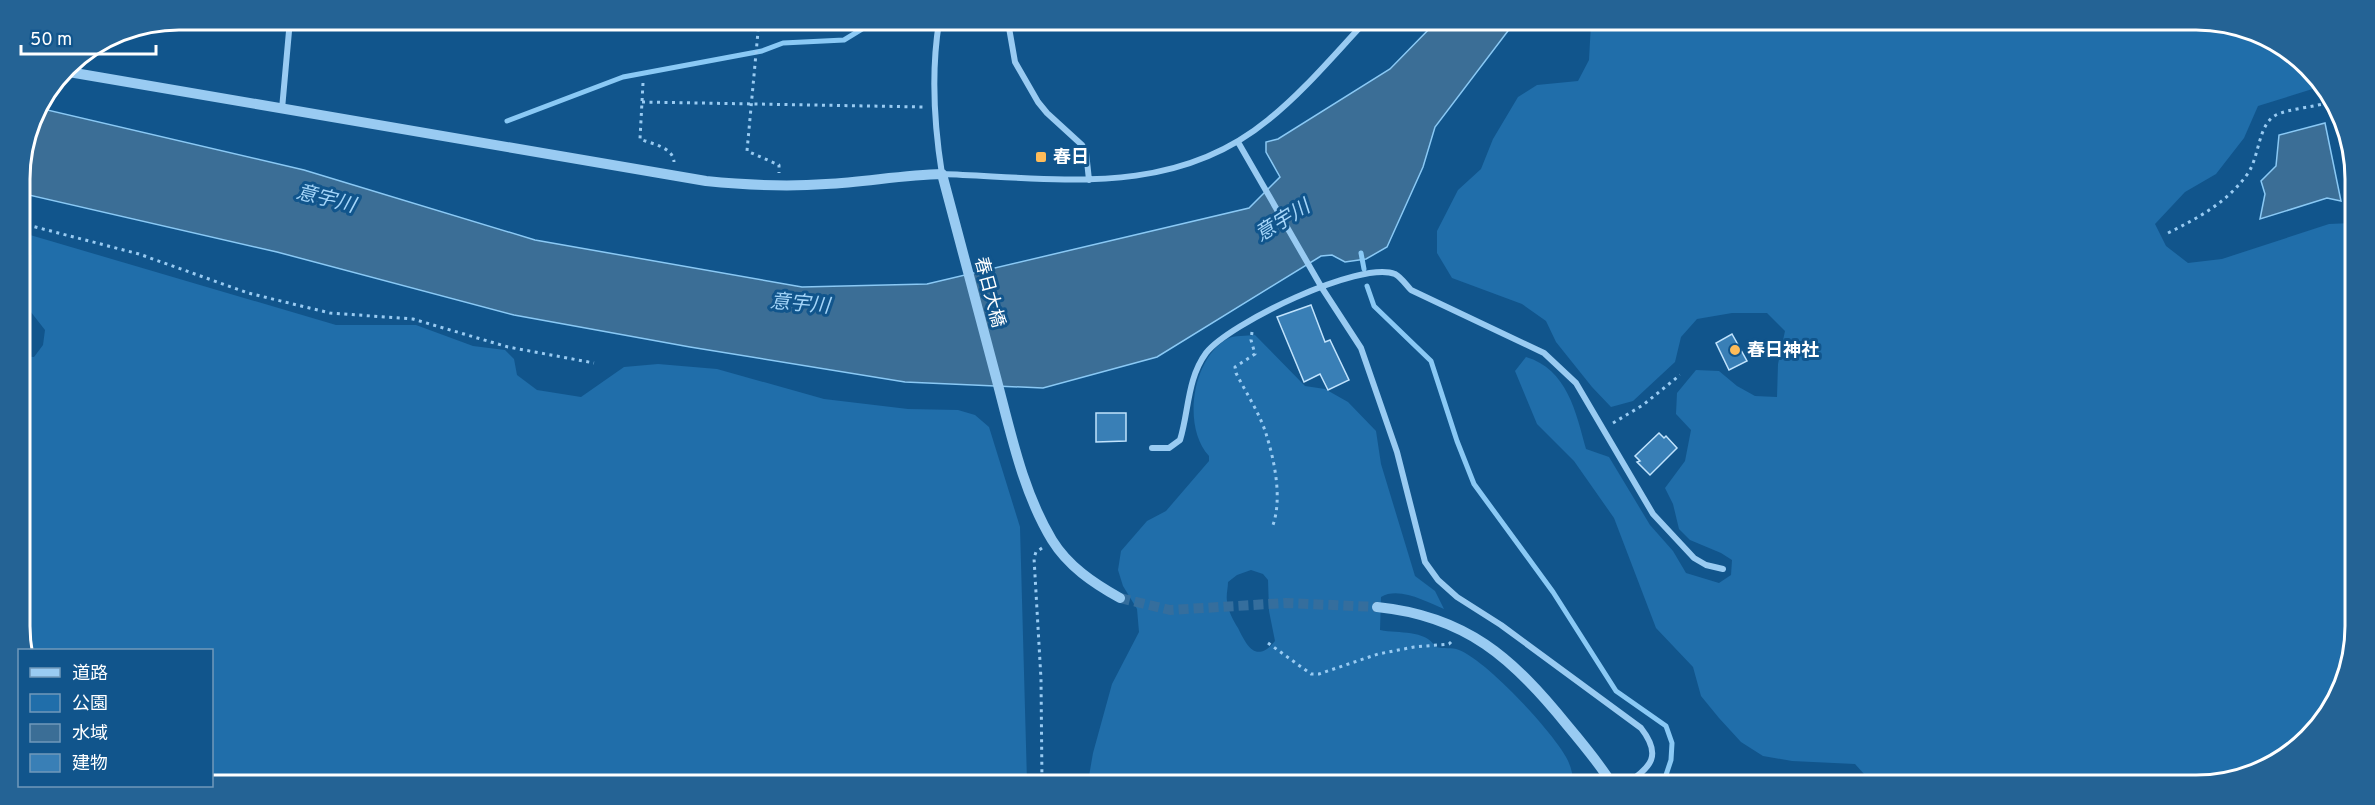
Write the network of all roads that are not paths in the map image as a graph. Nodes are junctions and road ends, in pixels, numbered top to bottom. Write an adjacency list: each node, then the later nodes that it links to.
1 (289, 30): 6 (street)
2 (938, 30): 8 (street)
3 (1009, 30): 9 (street)
4 (1357, 30): 7 (street)
5 (75, 73): 6 (street)
6 (282, 110): 8 (street)
7 (1238, 142): 9 (street); 10 (street)
8 (942, 174): 9 (street); 13 (street, 春日大橋)
9 (1089, 180)
10 (1322, 288): 11 (street); 12 (street); 16 (street)
11 (1152, 448)
12 (1723, 569)
13 (1120, 598)
14 (1377, 607): 15 (street)
15 (1605, 775)
16 (1637, 775)

